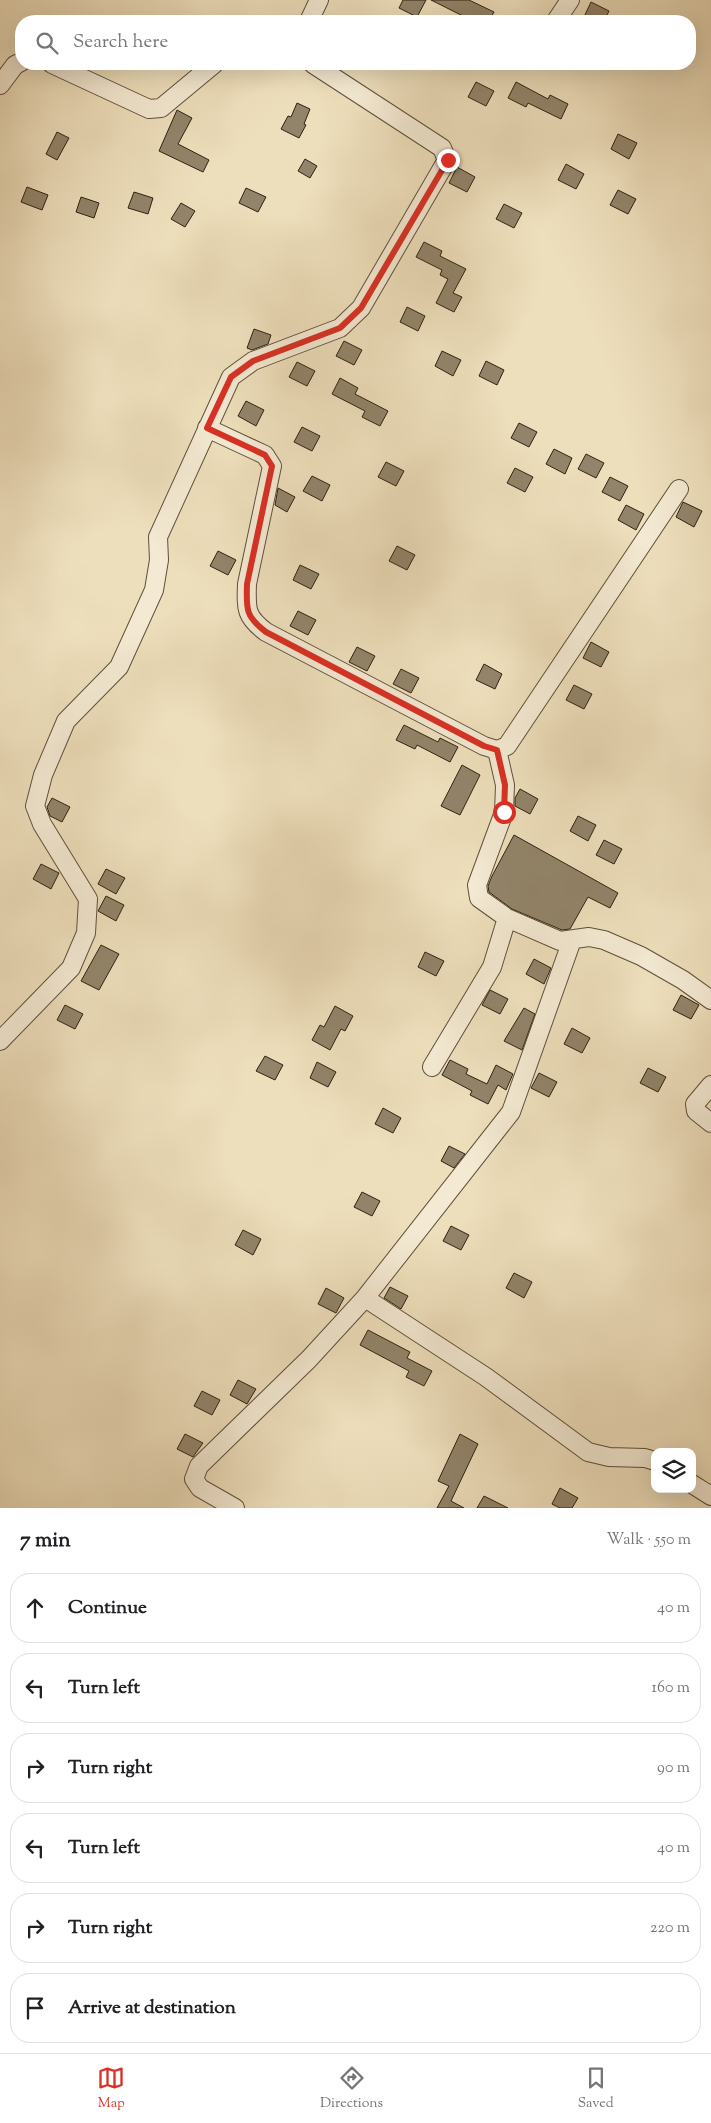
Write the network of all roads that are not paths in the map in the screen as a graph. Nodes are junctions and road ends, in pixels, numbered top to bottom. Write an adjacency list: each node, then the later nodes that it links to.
1 (319, 0): 3 (street)
2 (570, 0): 4 (street)
3 (312, 15)
4 (560, 15)
5 (15, 66): 9 (street)
6 (65, 70): 7 (street)
7 (207, 70)
8 (322, 70): 10 (street)
9 (0, 85)
10 (207, 428): 12 (street); 16 (street)
11 (680, 489): 12 (street)
12 (497, 750): 13 (street)
13 (507, 918): 14 (street); 17 (street)
14 (572, 940): 15 (street); 20 (street)
15 (711, 1000)
16 (0, 1041)
17 (432, 1067)
18 (711, 1085): 19 (street)
19 (711, 1123)
20 (365, 1298): 21 (street); 24 (street)
21 (651, 1460)
22 (696, 1487): 23 (street)
23 (711, 1496)
24 (235, 1508)

